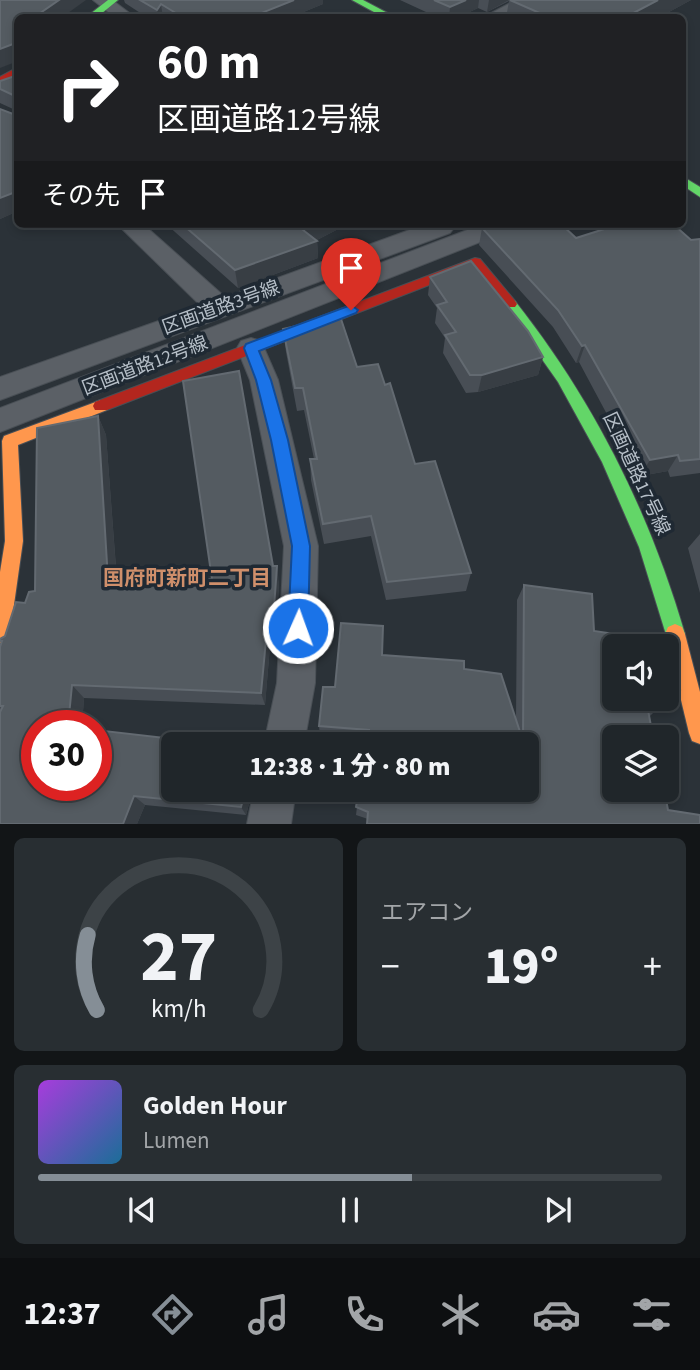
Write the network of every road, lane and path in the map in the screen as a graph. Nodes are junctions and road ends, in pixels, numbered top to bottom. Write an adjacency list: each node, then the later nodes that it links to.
1 (356, 0): 6 (street)
2 (530, 0): 7 (street)
3 (108, 1): 4 (street); 5 (street)
4 (93, 14)
5 (123, 14)
6 (385, 14)
7 (498, 14)
8 (686, 182): 9 (street)
9 (700, 193)
10 (133, 228): 14 (street)
11 (435, 228): 14 (street, 区画道路3号線)
12 (495, 228): 17 (street)
13 (475, 262): 15 (street, 区画道路12号線); 20 (street, 区画道路17号線)
14 (221, 309): 16 (street, 区画道路3号線)
15 (251, 348): 18 (street, 区画道路12号線); 19 (street)
16 (0, 389)
17 (0, 421)
18 (0, 633)
19 (286, 732)
20 (700, 733)
21 (273, 802): 22 (street)
22 (269, 824)

